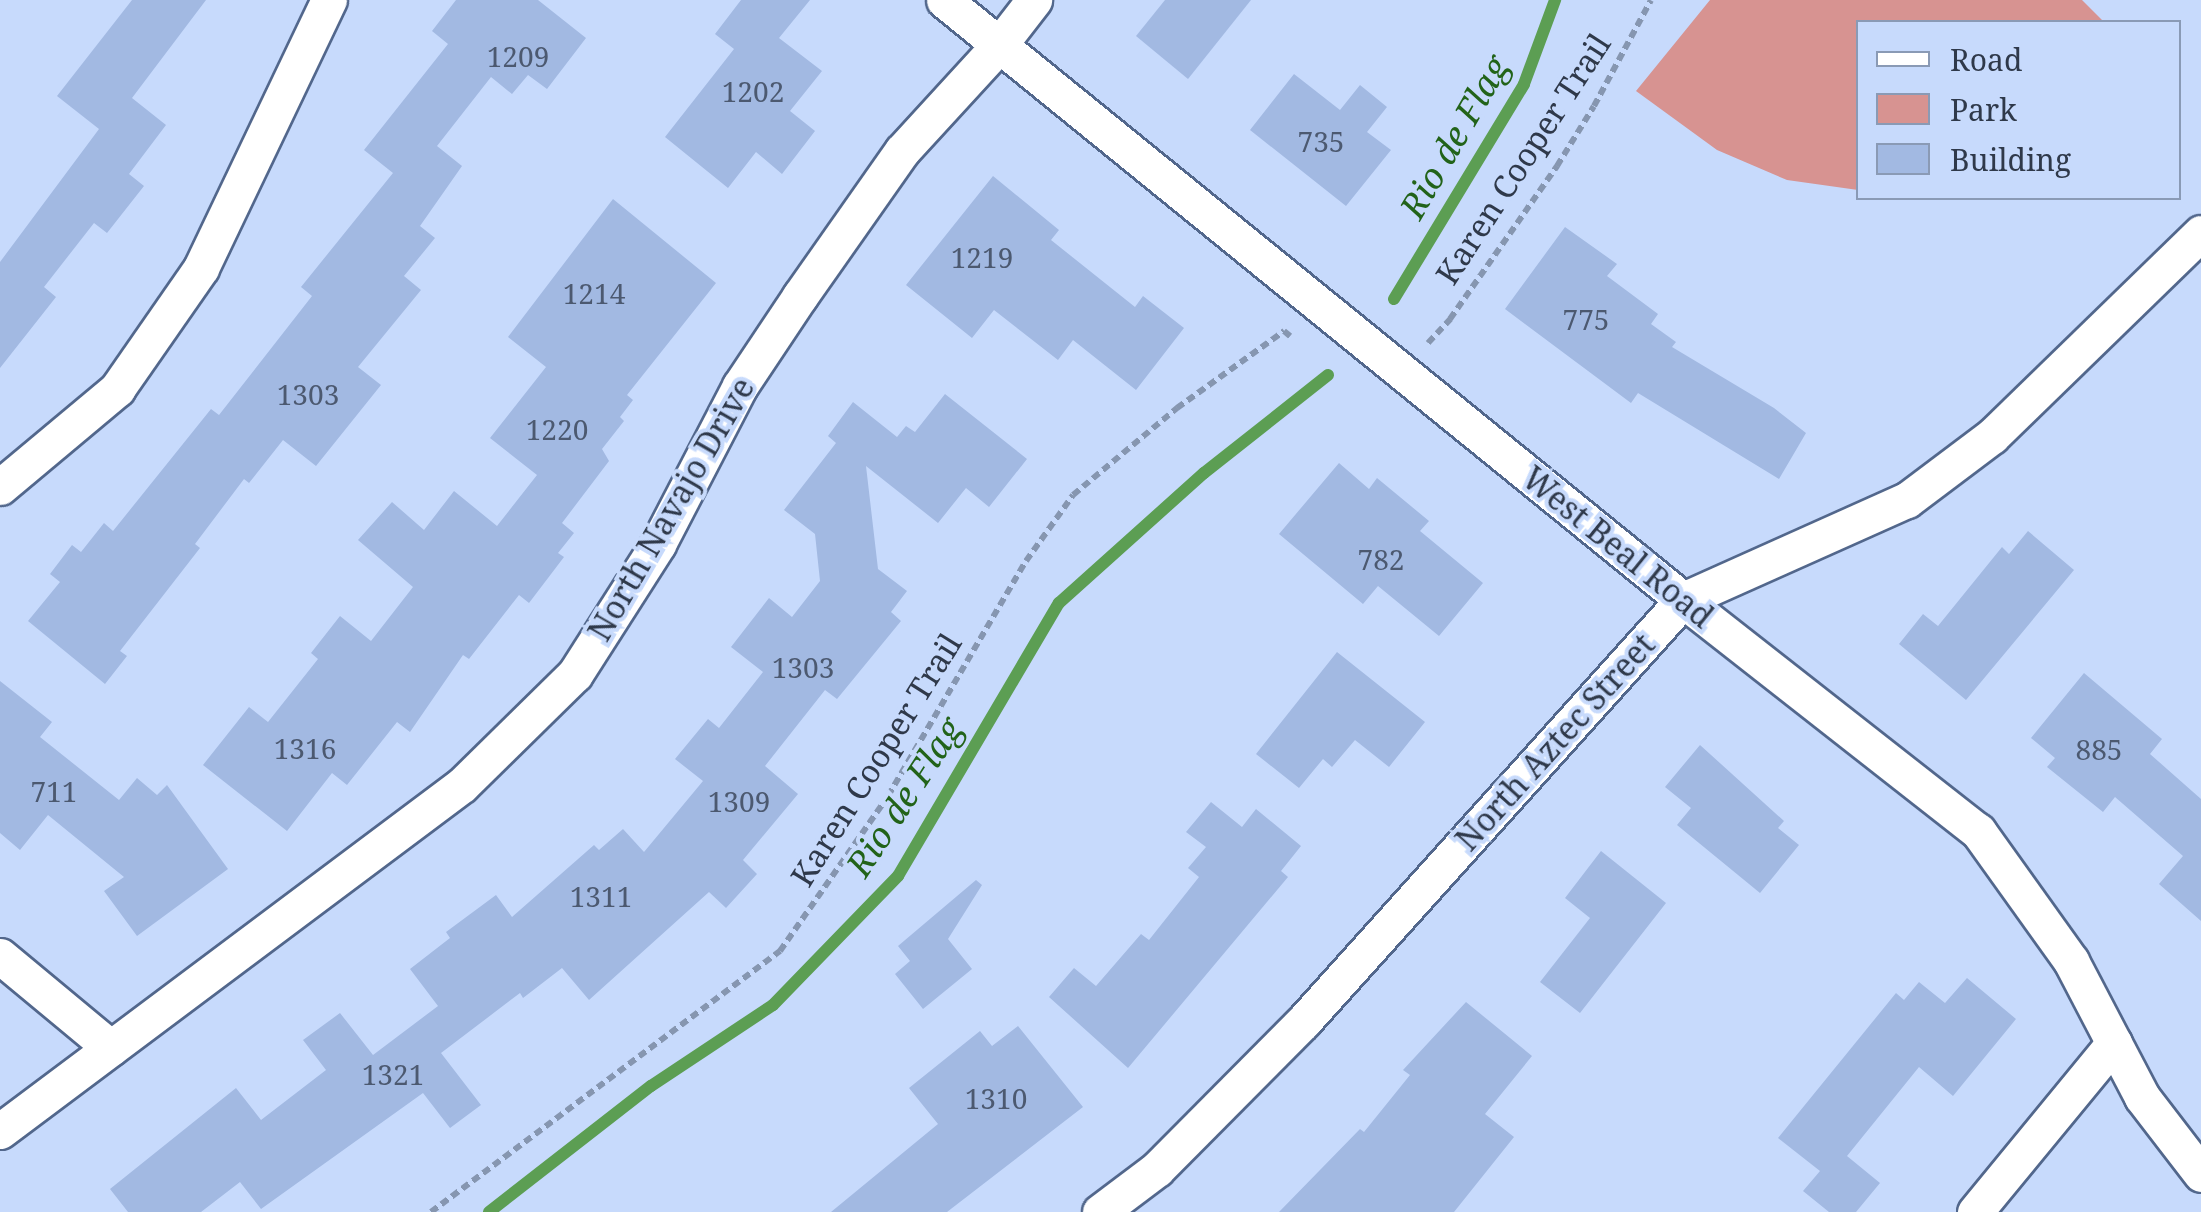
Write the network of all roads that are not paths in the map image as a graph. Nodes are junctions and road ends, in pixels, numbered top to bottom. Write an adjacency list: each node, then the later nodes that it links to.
1 (328, 0): 6 (street)
2 (944, 0): 4 (street, West Beal Road)
3 (1034, 0): 4 (street, North Navajo Drive)
4 (1000, 44): 7 (street, West Beal Road); 10 (street, North Navajo Drive)
5 (2201, 233): 7 (street, North Aztec Street)
6 (0, 488)
7 (1683, 600): 9 (street, West Beal Road); 13 (street, North Aztec Street)
8 (0, 956): 10 (street)
9 (2114, 1043): 12 (street, West Beal Road); 14 (street)
10 (111, 1048): 11 (street, North Navajo Drive)
11 (0, 1131)
12 (2201, 1174)
13 (1100, 1212)
14 (1975, 1212)

